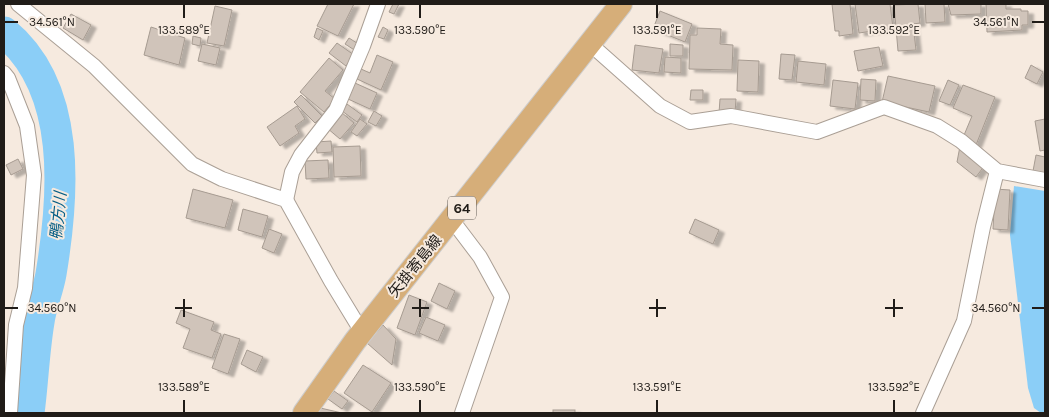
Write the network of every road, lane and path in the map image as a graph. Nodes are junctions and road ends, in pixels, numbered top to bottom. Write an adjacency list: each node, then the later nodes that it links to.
1 (18, 4): 8 (street)
2 (378, 4): 8 (street)
3 (621, 4): 4 (main road, 矢掛寄島線 / 64)
4 (589, 43): 6 (street); 9 (main road, 矢掛寄島線 / 64)
5 (4, 73): 11 (street)
6 (997, 170): 7 (street); 14 (street)
7 (1045, 180)
8 (286, 200): 10 (street)
9 (452, 220): 10 (main road, 矢掛寄島線 / 64); 13 (street)
10 (362, 332): 12 (main road, 矢掛寄島線 / 64)
11 (10, 413)
12 (304, 413)
13 (462, 413)
14 (923, 413)

